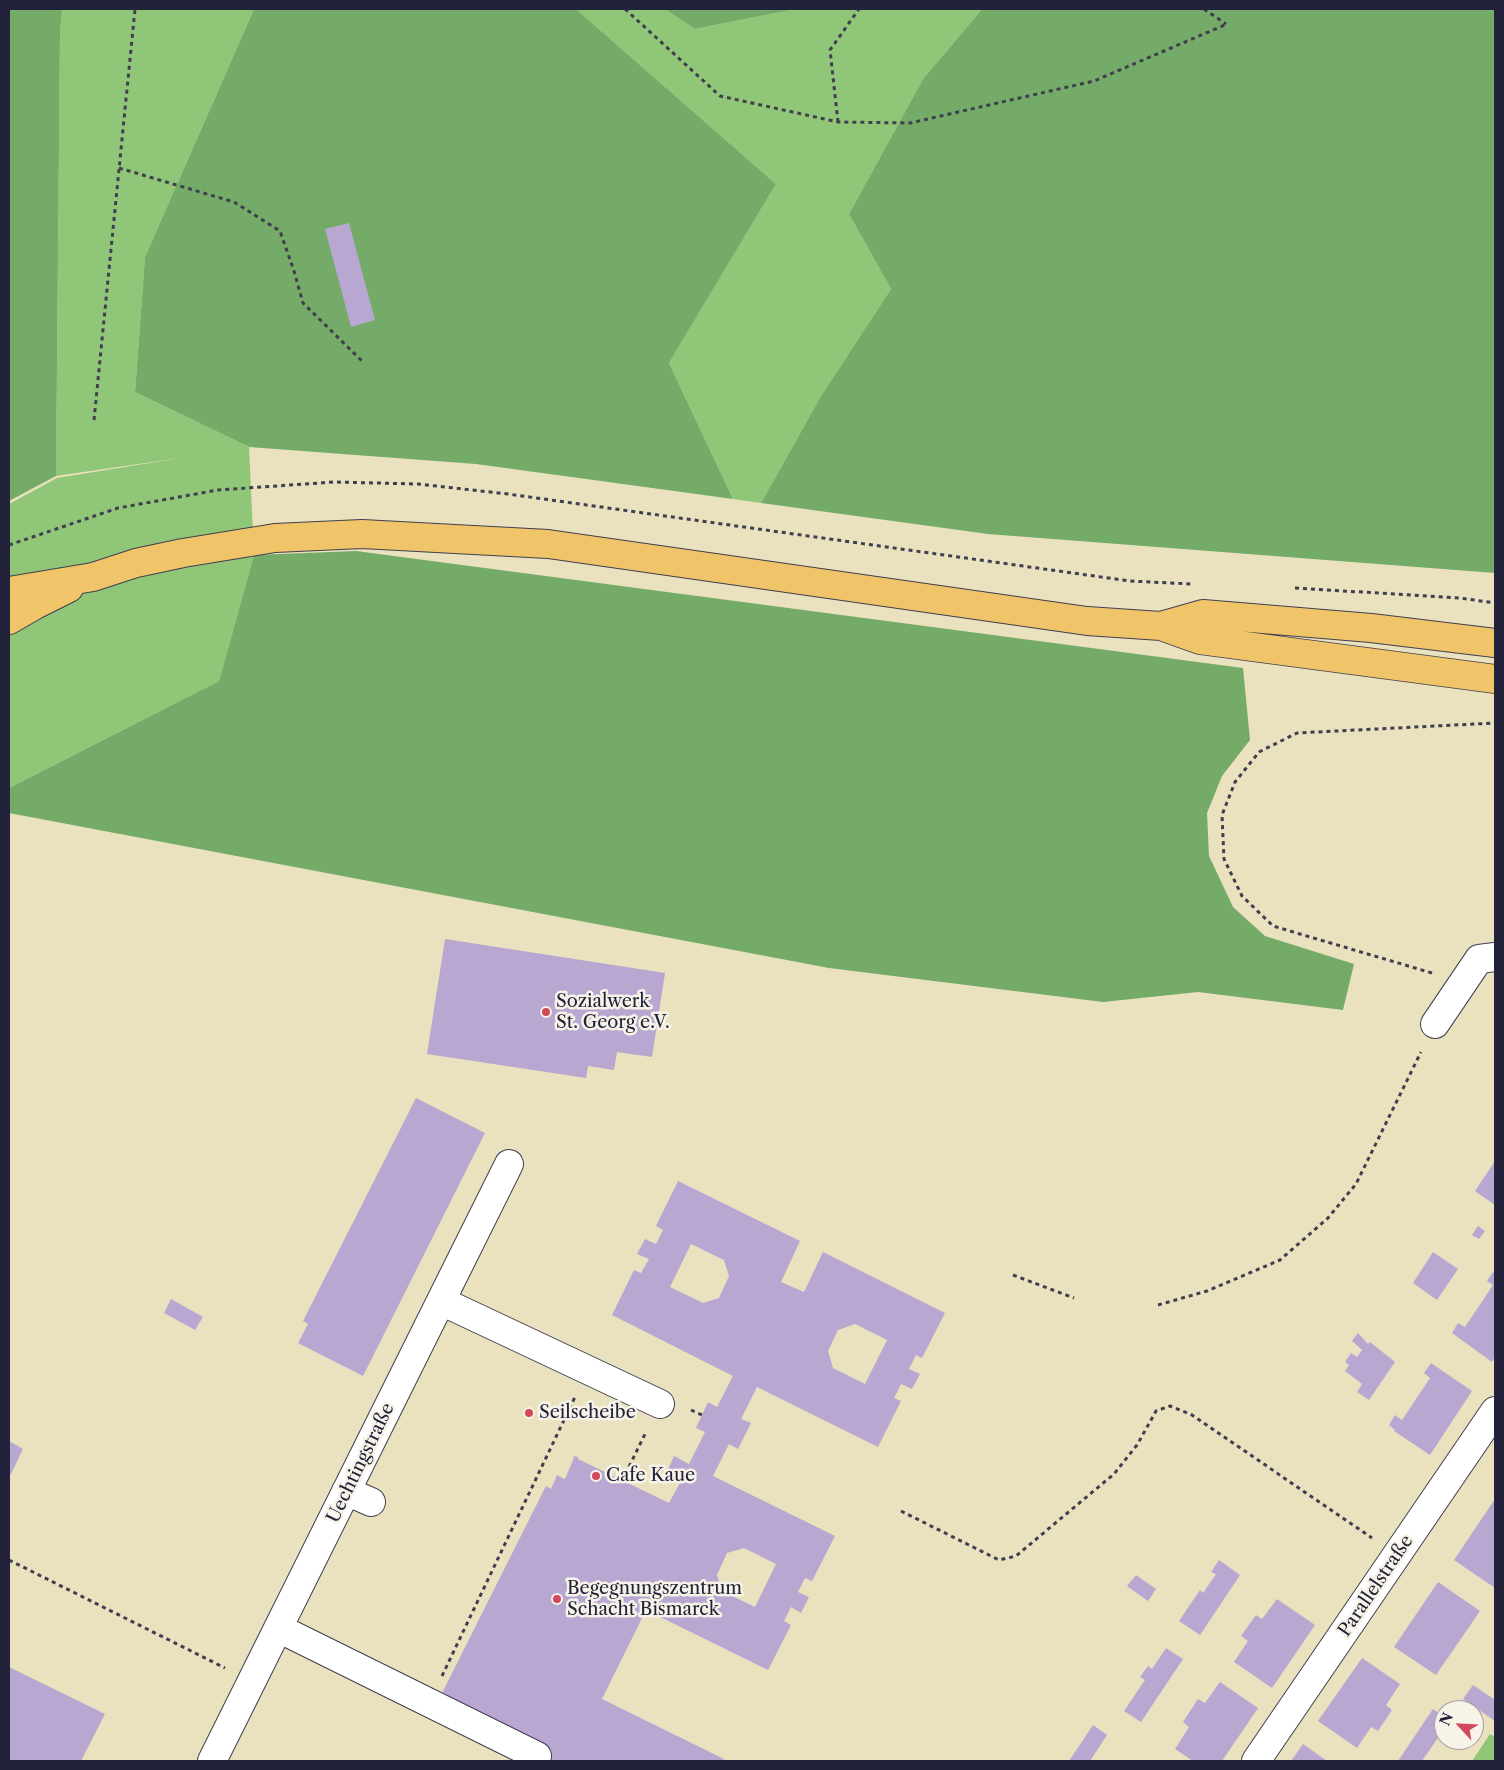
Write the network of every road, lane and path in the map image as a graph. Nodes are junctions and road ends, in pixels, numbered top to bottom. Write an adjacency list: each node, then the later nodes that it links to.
1 (134, 9): 6 (path)
2 (625, 9): 5 (path)
3 (859, 9): 5 (path)
4 (1204, 9): 5 (path)
5 (838, 122)
6 (119, 168): 7 (path); 8 (path)
7 (363, 362)
8 (94, 420)
9 (9, 545): 11 (path)
10 (92, 577): 13 (main road); 15 (main road); 16 (main road)
11 (1196, 584)
12 (1291, 588): 14 (path)
13 (9, 591)
14 (1495, 603)
15 (9, 620)
16 (1161, 626): 17 (main road); 18 (main road)
17 (1495, 643)
18 (1495, 679)
19 (1495, 723): 21 (path)
20 (1495, 957): 21 (street)
21 (1462, 984): 22 (street)
22 (1435, 1024): 27 (path)
23 (509, 1164): 26 (street, Uechtingstraße)
24 (1013, 1276): 25 (path)
25 (1074, 1298)
26 (441, 1301): 28 (street); 32 (street, Uechtingstraße)
27 (1158, 1305)
28 (588, 1370): 29 (street); 39 (path)
29 (660, 1404): 31 (path)
30 (1495, 1412): 35 (street, Parallelstraße)
31 (622, 1481)
32 (346, 1491): 33 (street); 37 (street, Uechtingstraße)
33 (371, 1502)
34 (901, 1511): 35 (path)
35 (1397, 1555): 42 (street, Parallelstraße)
36 (9, 1560): 38 (path)
37 (278, 1628): 38 (street, Uechtingstraße); 39 (street)
38 (252, 1681): 41 (street, Uechtingstraße)
39 (428, 1703): 40 (street)
40 (537, 1756)
41 (212, 1761)
42 (1256, 1761)

